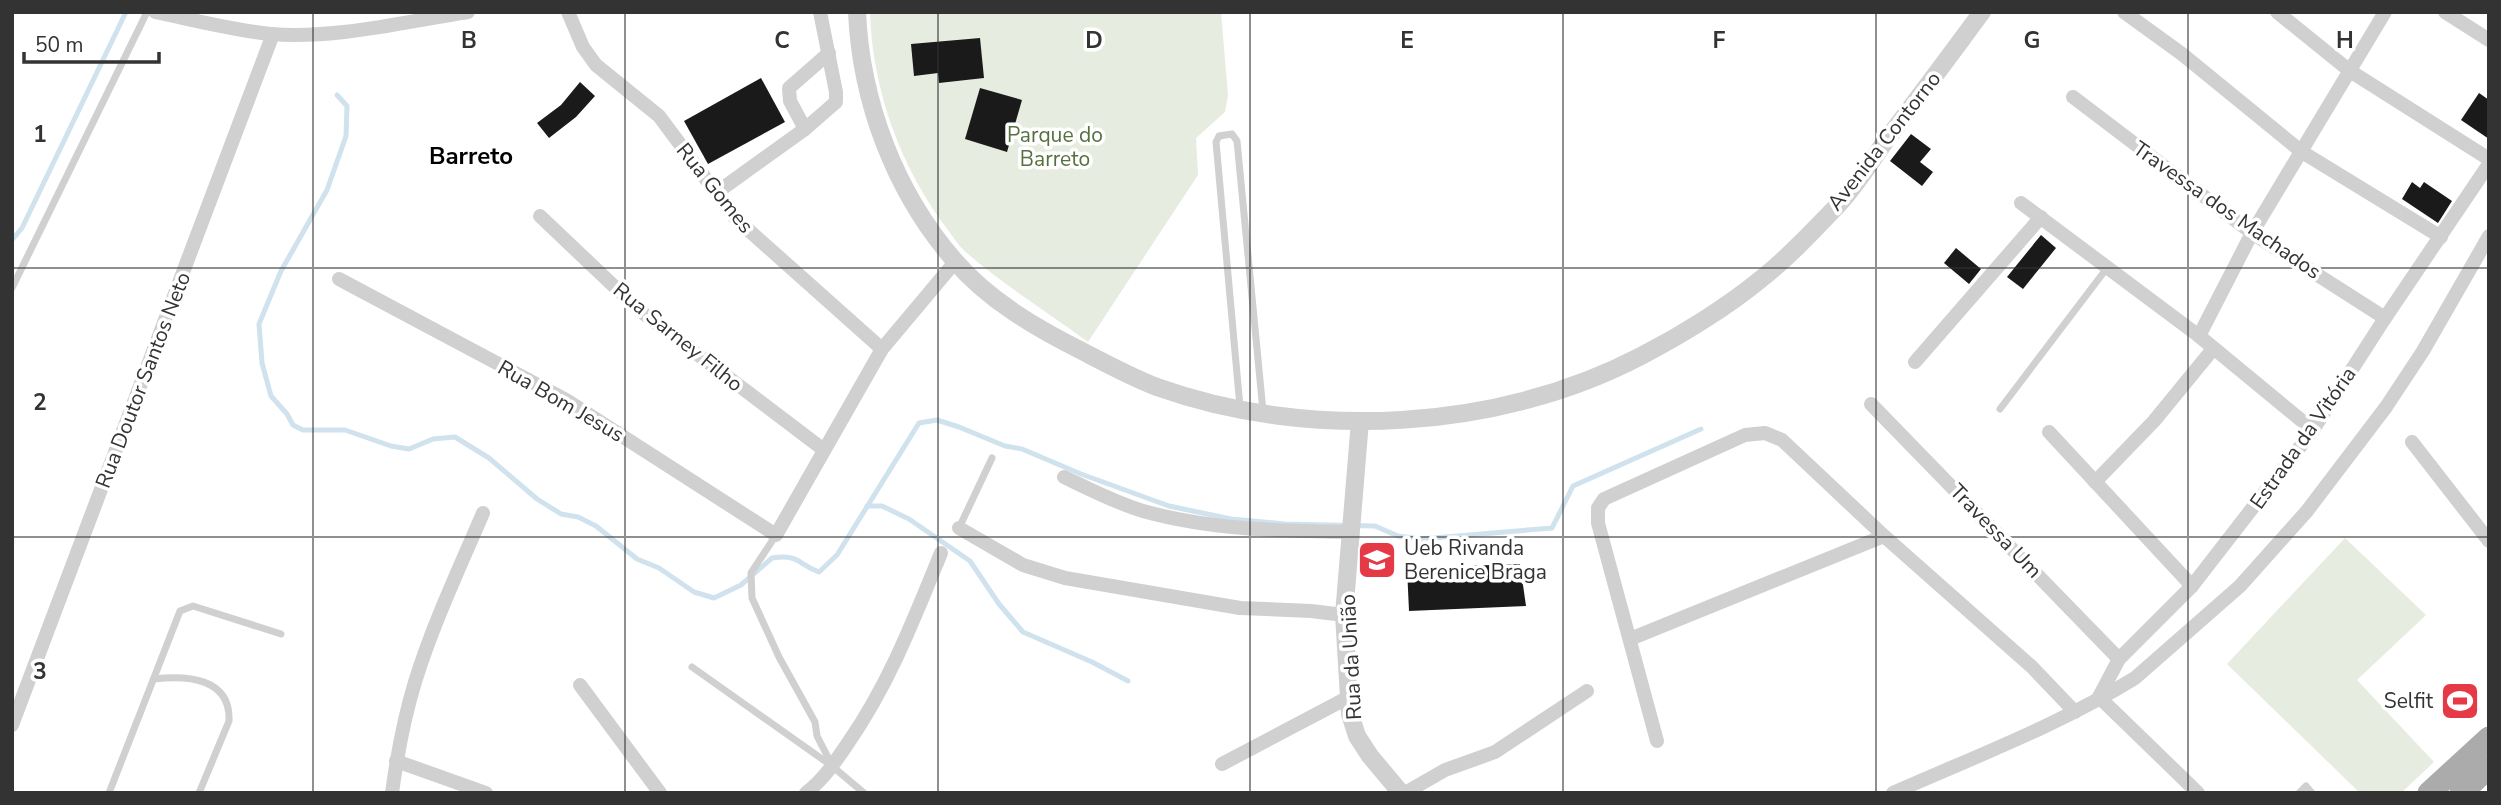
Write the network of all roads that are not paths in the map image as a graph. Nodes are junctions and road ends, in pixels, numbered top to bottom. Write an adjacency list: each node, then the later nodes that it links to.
1 (147, 12): 31 (lane)
2 (155, 12): 13 (street)
3 (468, 12): 12 (street)
4 (568, 12): 21 (street, Rua Gomes)
5 (820, 12): 15 (street)
6 (857, 12): 28 (street, Avenida Contorno)
7 (1982, 12): 41 (street, Avenida Contorno)
8 (2124, 12): 19 (street)
9 (2277, 12): 16 (street)
10 (2385, 12): 16 (street)
11 (2445, 12): 14 (street)
12 (418, 16): 13 (street)
13 (273, 34): 67 (street, Rua Doutor Santos Neto)
14 (2489, 40)
15 (829, 53): 18 (street); 18 (street)
16 (2350, 71): 19 (street); 20 (street)
17 (2073, 97): 25 (street, Travessa dos Machados)
18 (805, 130): 21 (street)
19 (2302, 152): 25 (street); 27 (street)
20 (2489, 162): 27 (street, Estrada da Vitória)
21 (716, 193): 34 (street, Rua Gomes)
22 (2021, 203): 24 (street)
23 (540, 216): 45 (street, Rua Sarney Filho)
24 (2041, 217): 29 (street); 36 (street)
25 (2252, 233): 32 (street, Travessa dos Machados); 33 (street)
26 (2489, 236): 66 (street, Estrada da Vitória)
27 (2441, 237): 32 (street, Estrada da Vitória)
28 (956, 262): 34 (street); 38 (street, Avenida Contorno)
29 (2107, 268): 33 (street); 39 (lane)
30 (339, 279): 52 (street, Rua Bom Jesus)
31 (12, 288)
32 (2385, 318): 42 (street, Estrada da Vitória)
33 (2199, 336): 35 (street)
34 (882, 349): 45 (street)
35 (2213, 349): 42 (street); 48 (street)
36 (1915, 362)
37 (1871, 404): 60 (street, Travessa Um)
38 (1241, 408): 40 (street, Avenida Contorno); 40 (lane)
39 (2000, 409)
40 (1263, 412): 41 (street, Avenida Contorno)
41 (1360, 421): 50 (street, Rua da União)
42 (2313, 430): 56 (street, Estrada da Vitória)
43 (2049, 432): 48 (street)
44 (2412, 442): 54 (street)
45 (824, 450): 52 (street)
46 (992, 458): 51 (lane)
47 (1064, 477): 50 (street)
48 (2095, 482): 56 (street)
49 (483, 513): 72 (street)
50 (1351, 525): 57 (street, Rua da União)
51 (959, 528): 57 (street)
52 (776, 535): 74 (lane)
53 (1884, 536): 59 (street); 59 (street); 68 (street)
54 (2489, 541)
55 (941, 553): 74 (street)
56 (2192, 586): 60 (street, Estrada da Vitória)
57 (1344, 615): 65 (street, Rua da União)
58 (281, 634): 62 (lane)
59 (1630, 639): 71 (street)
60 (2119, 659): 66 (street, Estrada da Vitória)
61 (692, 667): 74 (lane)
62 (154, 679): 76 (lane); 77 (lane)
63 (580, 685): 80 (street)
64 (1587, 691): 83 (street)
65 (1349, 697): 73 (street); 83 (street, Rua da União)
66 (2099, 697): 68 (street, Estrada da Vitória); 85 (street)
67 (17, 700): 69 (street, Rua Doutor Santos Neto)
68 (2075, 712): 84 (street, Estrada da Vitória)
69 (12, 725)
70 (2489, 738): 88 (main road)
71 (1657, 741)
72 (396, 761): 78 (street); 79 (street)
73 (1222, 764)
74 (832, 766): 81 (street); 82 (lane)
75 (2489, 767): 89 (main road)
76 (109, 793)
77 (198, 793)
78 (391, 793)
79 (486, 793)
80 (660, 793)
81 (806, 793)
82 (864, 793)
83 (1403, 793)
84 (1893, 793)
85 (2198, 793)
86 (2299, 793): 87 (lane)
87 (2312, 793)
88 (2429, 793)
89 (2461, 793)

